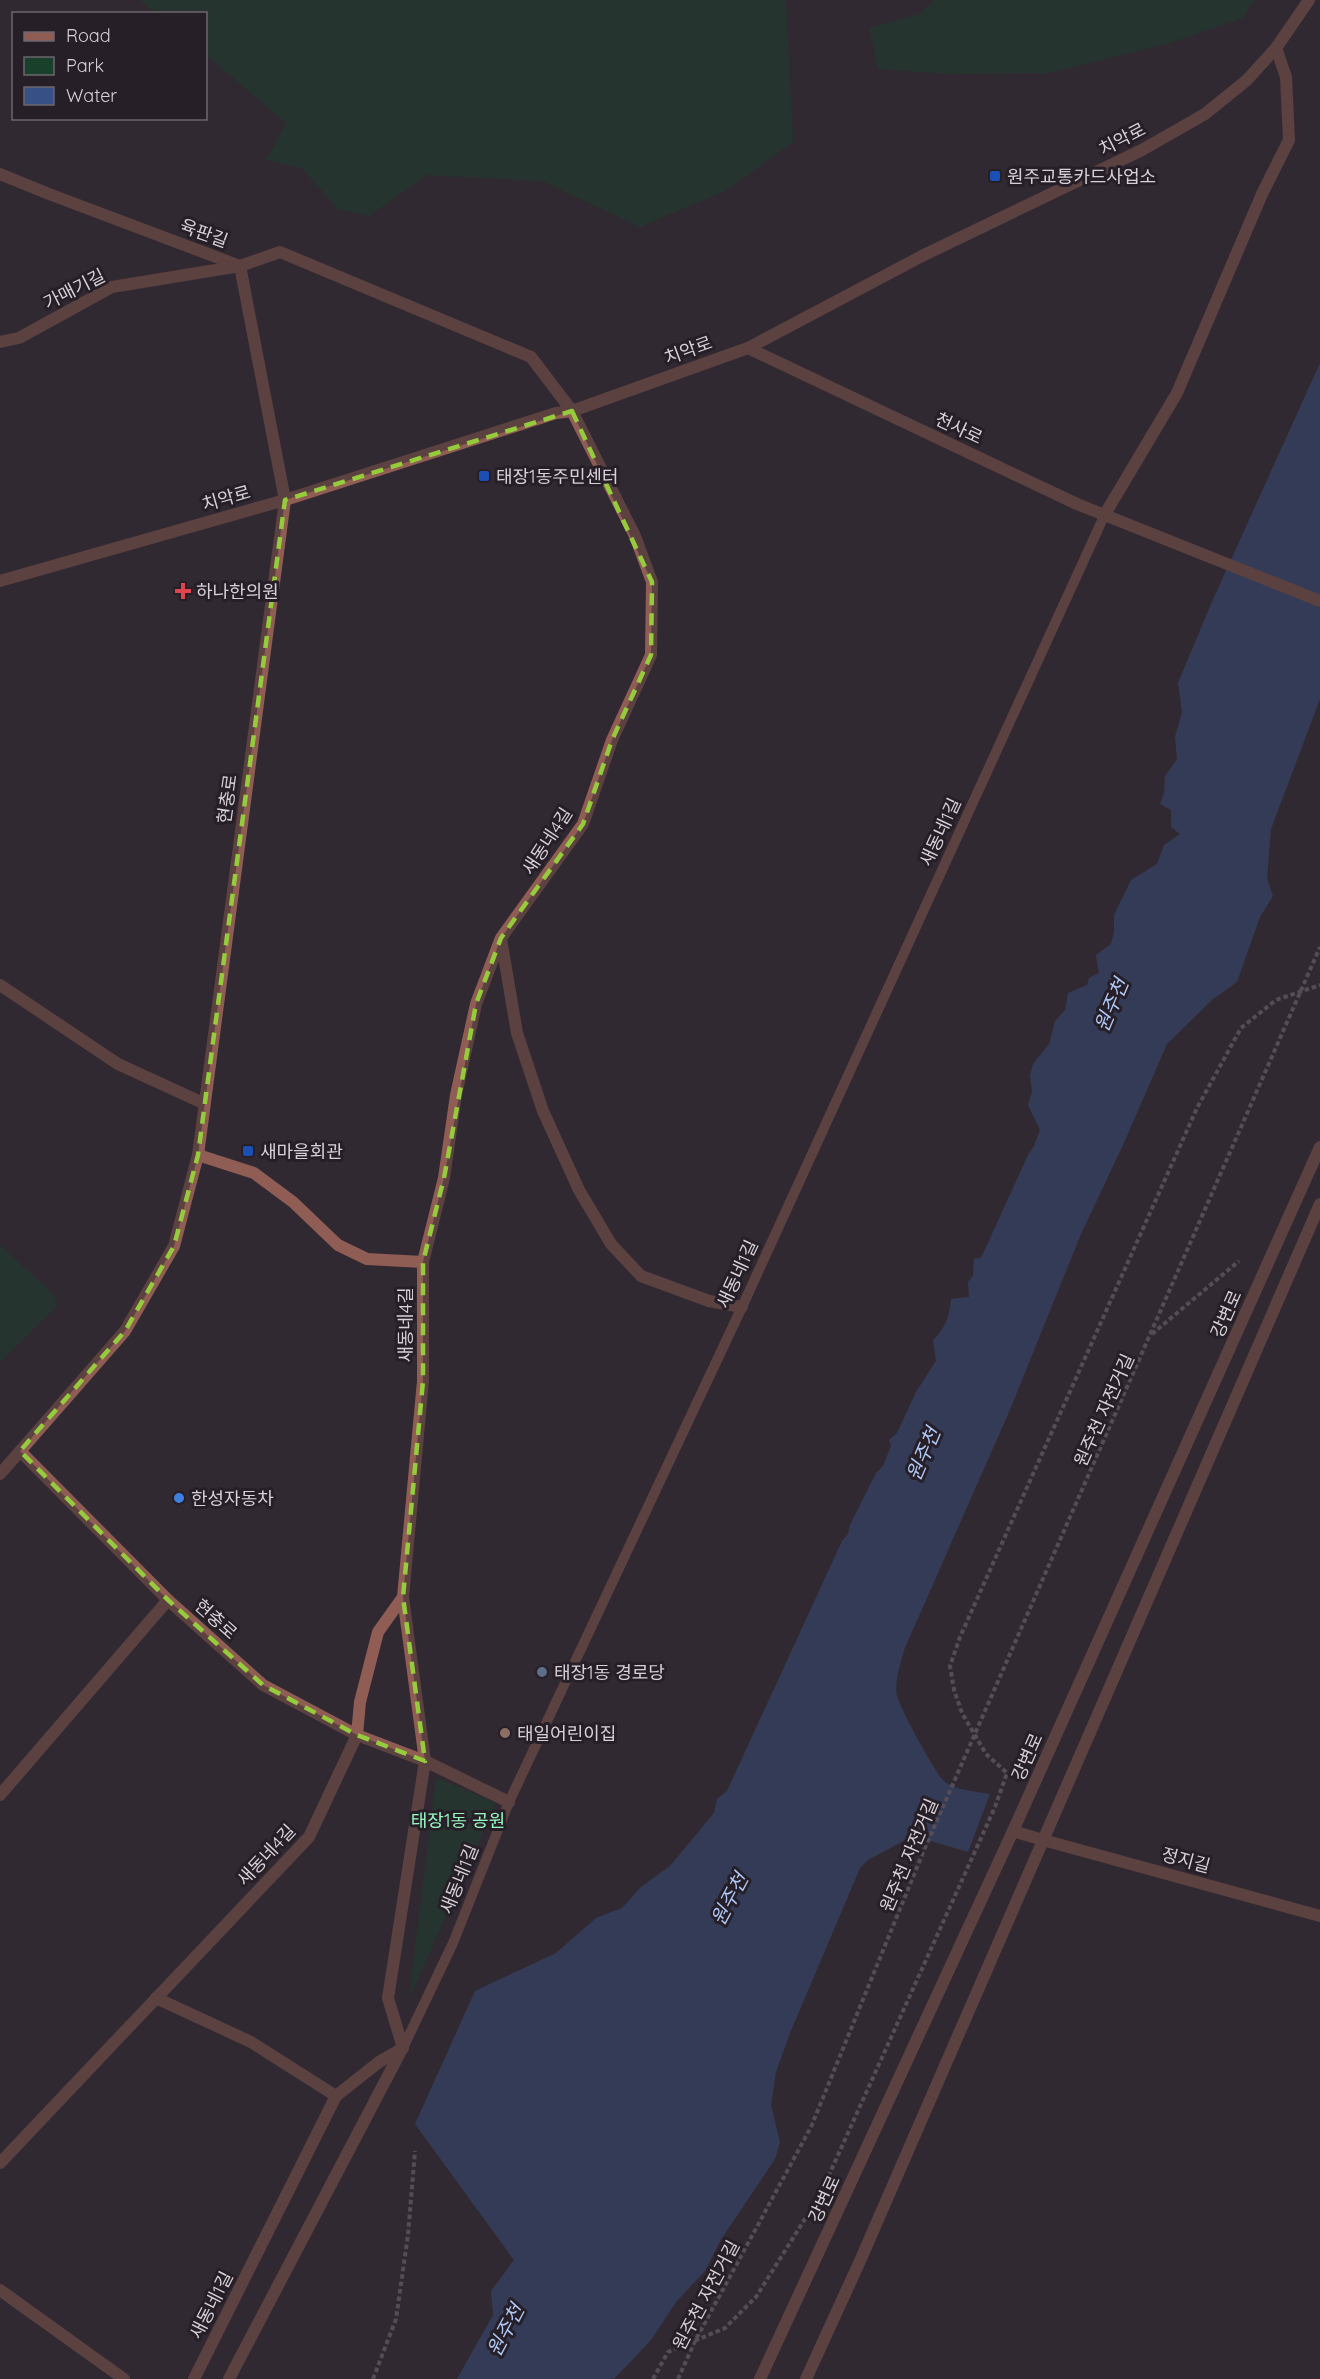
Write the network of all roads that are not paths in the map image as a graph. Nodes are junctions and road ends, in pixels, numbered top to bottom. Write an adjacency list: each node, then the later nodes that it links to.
1 (1310, 0): 2 (street, 치악로)
2 (1276, 48): 6 (street, 치악로); 9 (street)
3 (0, 174): 4 (street, 육판길)
4 (240, 266): 5 (street, 가매기길); 7 (street, 가매기길); 8 (street, 육판길)
5 (0, 342)
6 (748, 348): 7 (street, 치악로); 9 (street, 천사로)
7 (572, 411): 8 (street, 치악로); 12 (street, 새동네4길)
8 (285, 500): 10 (street, 치악로); 14 (street, 현충로)
9 (1105, 514): 11 (street, 천사로); 19 (lane, 새동네1길)
10 (0, 581)
11 (1320, 601)
12 (501, 938): 18 (street, 새동네4길); 19 (street)
13 (0, 985): 14 (street)
14 (203, 1103): 16 (street, 현충로)
15 (1320, 1148): 28 (street, 강변로)
16 (198, 1155): 18 (street); 20 (street, 현충로)
17 (1320, 1204): 29 (street)
18 (423, 1262): 22 (street, 새동네4길)
19 (742, 1307): 27 (lane, 새동네1길)
20 (20, 1451): 21 (street, 현충로); 23 (street, 현충로)
21 (0, 1474)
22 (403, 1597): 24 (street, 새동네4길); 25 (street)
23 (168, 1600): 24 (street, 현충로); 26 (street)
24 (357, 1735): 25 (street, 현충로); 31 (street, 새동네4길)
25 (425, 1761): 27 (street, 현충로); 32 (street)
26 (0, 1796)
27 (509, 1802): 32 (lane, 새동네1길)
28 (1013, 1831): 29 (street, 정지길); 39 (street, 강변로)
29 (1044, 1840): 30 (street, 정지길); 40 (street)
30 (1320, 1916)
31 (156, 1998): 33 (street); 34 (street, 새동네4길)
32 (403, 2048): 33 (street, 새동네1길); 38 (street)
33 (336, 2096): 37 (street, 새동네1길)
34 (0, 2163)
35 (0, 2290): 36 (street)
36 (124, 2379)
37 (194, 2379)
38 (229, 2379)
39 (760, 2379)
40 (806, 2379)

